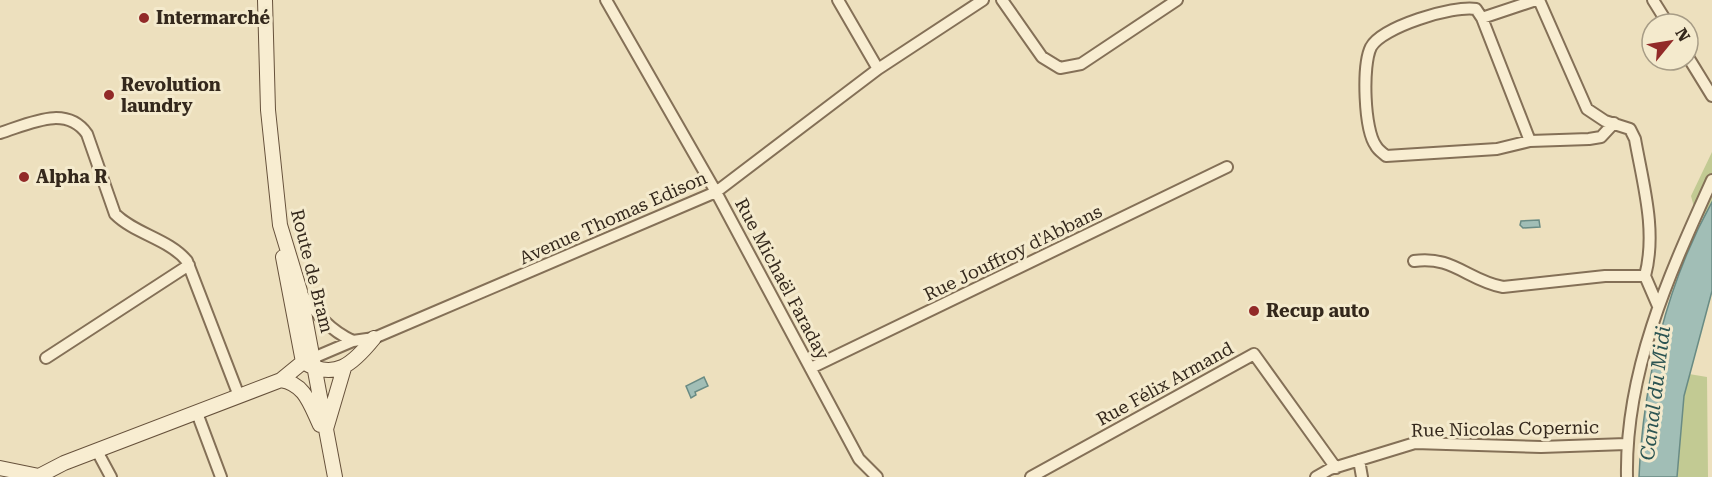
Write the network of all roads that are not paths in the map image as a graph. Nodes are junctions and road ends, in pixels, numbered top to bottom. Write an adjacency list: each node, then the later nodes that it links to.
1 (266, 0): 18 (main road, Route de Bram)
2 (606, 0): 17 (street, Rue Michaël Faraday)
3 (838, 0): 9 (street)
4 (983, 0): 9 (street, Avenue Thomas Edison)
5 (1002, 0): 6 (street)
6 (1177, 0)
7 (1537, 0): 8 (street); 12 (street)
8 (1482, 18): 14 (street); 14 (street)
9 (878, 69): 17 (street, Avenue Thomas Edison)
10 (1697, 72): 11 (street)
11 (1712, 96)
12 (1614, 123): 14 (street); 21 (street)
13 (0, 133): 20 (street)
14 (1530, 141)
15 (1227, 167): 29 (street, Rue Jouffroy d'Abbans)
16 (1712, 180): 23 (street)
17 (716, 192): 24 (street, Avenue Thomas Edison); 29 (street, Rue Michaël Faraday)
18 (280, 225): 22 (main road, Route de Bram); 27 (main road)
19 (1414, 261): 21 (street)
20 (189, 265): 26 (street); 31 (street)
21 (1645, 276): 23 (street)
22 (300, 291): 25 (street); 27 (main road, Route de Bram)
23 (1658, 306): 34 (street)
24 (374, 338): 25 (street, Avenue Thomas Edison); 28 (main road)
25 (353, 341): 27 (street, Avenue Thomas Edison)
26 (46, 358)
27 (311, 363): 28 (main road); 30 (main road); 33 (main road, Route de Bram)
28 (344, 368): 33 (main road)
29 (811, 368): 43 (street, Rue Michaël Faraday)
30 (281, 380): 31 (main road); 33 (main road)
31 (239, 396): 32 (main road)
32 (197, 412): 35 (main road); 41 (street)
33 (325, 434): 42 (main road, Route de Bram)
34 (1626, 444): 36 (street, Rue Nicolas Copernic); 47 (street)
35 (98, 451): 39 (main road); 40 (street)
36 (1359, 460): 38 (street, Rue Nicolas Copernic); 46 (street)
37 (0, 468): 39 (main road)
38 (1336, 468): 44 (street, Rue Félix Armand); 45 (street, Rue Nicolas Copernic)
39 (38, 477)
40 (111, 477)
41 (221, 477)
42 (335, 477)
43 (877, 477)
44 (1031, 477)
45 (1317, 477)
46 (1362, 477)
47 (1627, 477)

